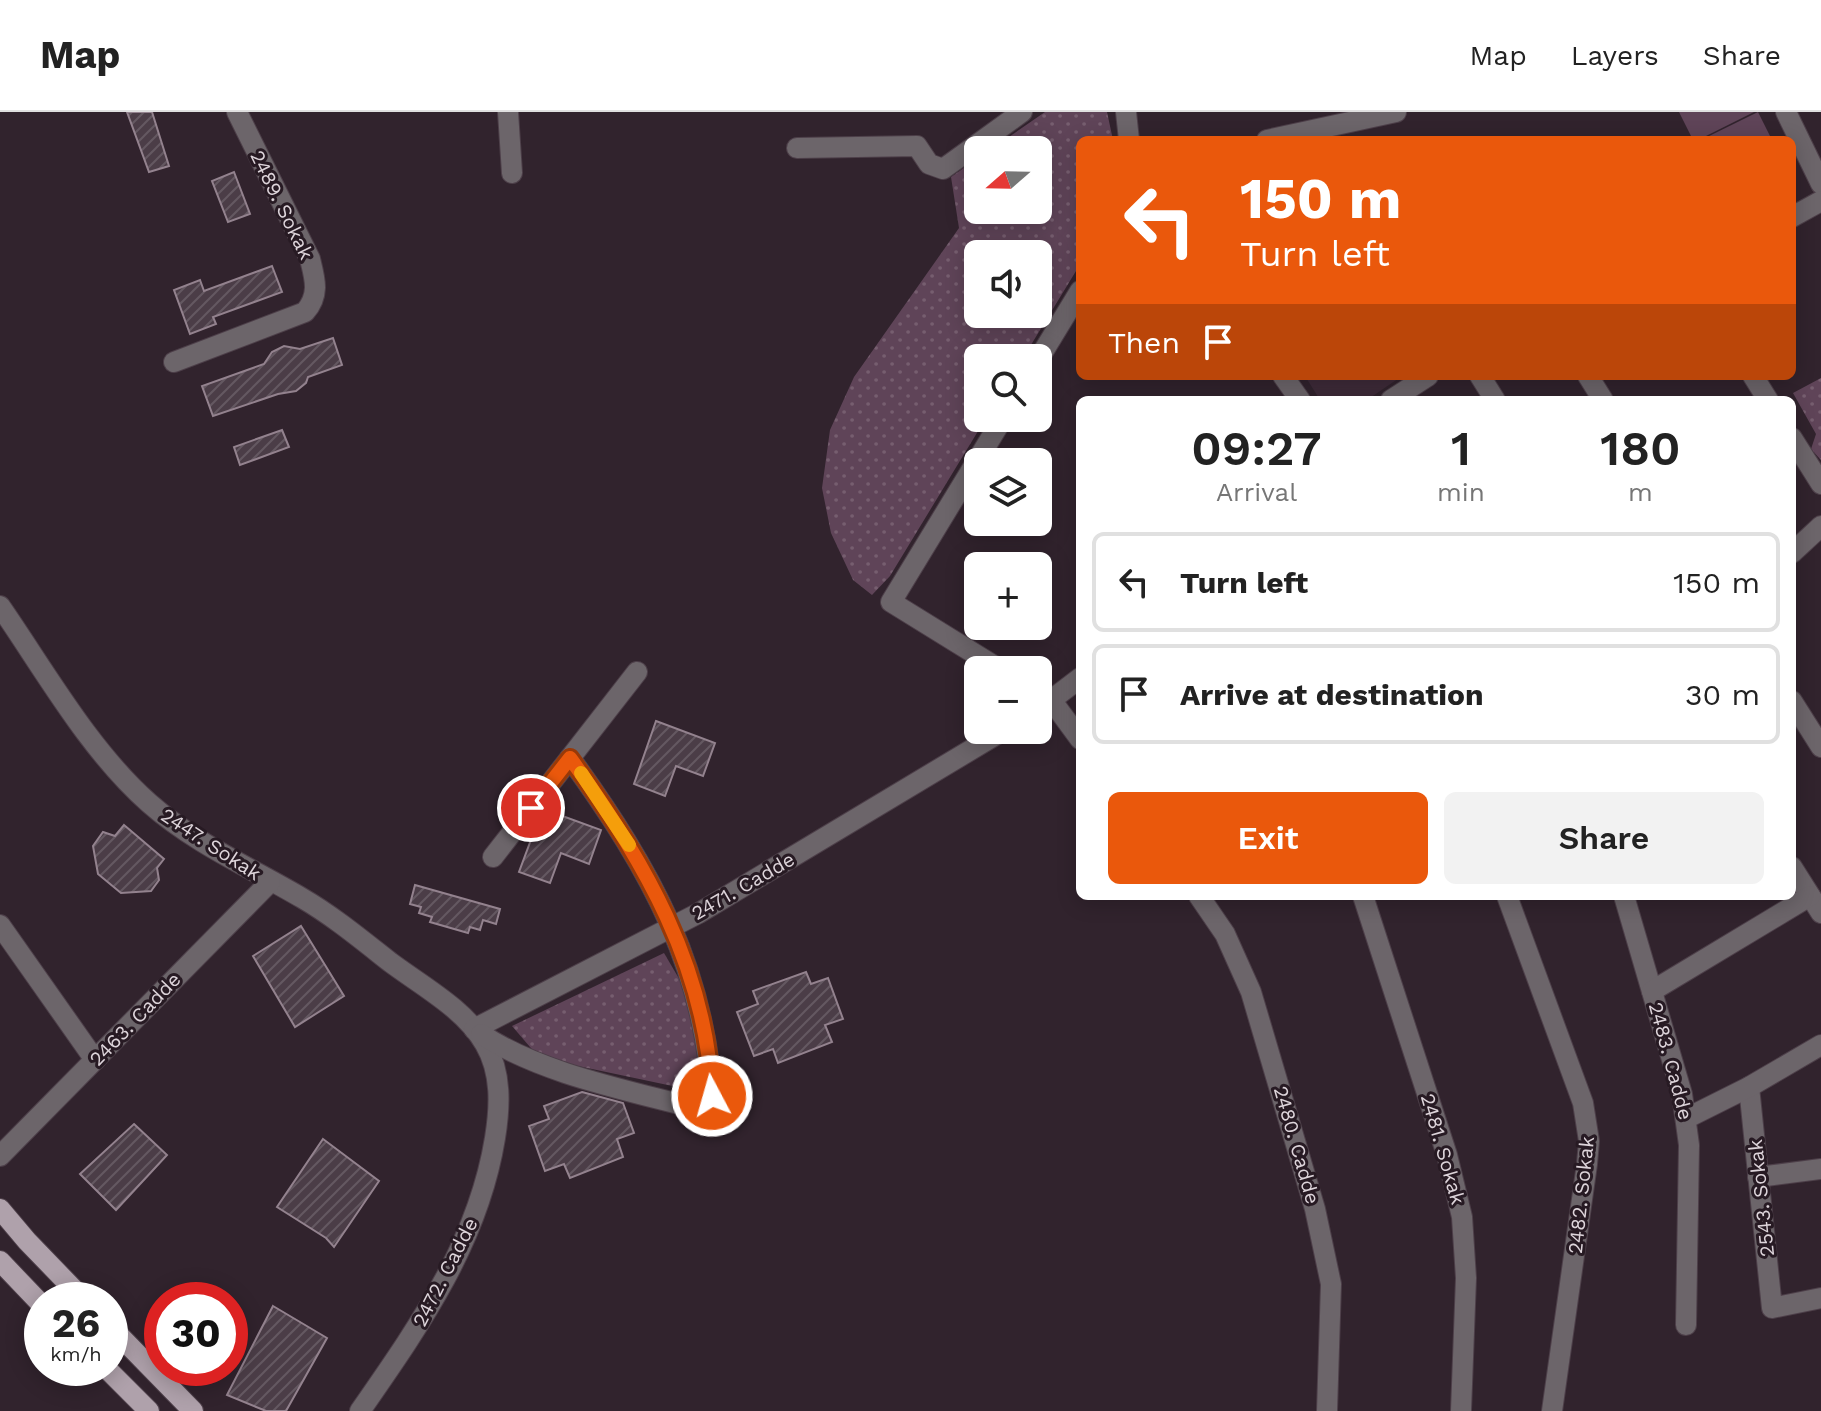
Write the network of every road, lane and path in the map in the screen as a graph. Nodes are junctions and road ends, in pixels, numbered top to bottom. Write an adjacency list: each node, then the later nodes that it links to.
1 (237, 112): 16 (street, 2489. Sokak)
2 (508, 112): 10 (street)
3 (1022, 112): 9 (street)
4 (1126, 112): 7 (street)
5 (1386, 113): 8 (street)
6 (1789, 113): 11 (street)
7 (1129, 136)
8 (1285, 136)
9 (797, 148)
10 (512, 173)
11 (1821, 184)
12 (1821, 201): 13 (street)
13 (1796, 215)
14 (1076, 298): 15 (street)
15 (1048, 344)
16 (174, 362)
17 (1422, 380): 18 (street)
18 (1397, 396)
19 (994, 432): 25 (street)
20 (1796, 444): 21 (street)
21 (1821, 484)
22 (1821, 526): 23 (street)
23 (1796, 549)
24 (0, 606): 37 (street, 2447. Sokak)
25 (978, 656)
26 (637, 672): 34 (street)
27 (1076, 680): 28 (street)
28 (1052, 695)
29 (1796, 707): 33 (street)
30 (1052, 710): 31 (street)
31 (1076, 735)
32 (981, 744): 44 (street, 2471. Cadde)
33 (1821, 747)
34 (570, 758): 35 (street); 44 (street)
35 (493, 857)
36 (1796, 873): 42 (street)
37 (270, 882): 46 (street, 2447. Sokak); 48 (street, 2463. Cadde)
38 (1202, 900): 65 (street, 2480. Cadde)
39 (1364, 900): 66 (street, 2481. Sokak)
40 (1508, 900): 67 (street, 2482. Sokak)
41 (1625, 900): 45 (street, 2483. Cadde)
42 (1816, 904): 45 (street)
43 (0, 925): 48 (street)
44 (672, 927): 46 (street, 2471. Cadde); 46 (street)
45 (1652, 991): 50 (street, 2483. Cadde)
46 (474, 1029): 64 (street, 2472. Cadde)
47 (1821, 1045): 49 (street)
48 (95, 1060): 51 (street, 2463. Cadde)
49 (1749, 1087): 50 (street); 53 (street, 2543. Sokak)
50 (1687, 1118): 59 (street, 2483. Cadde)
51 (0, 1156)
52 (1821, 1169): 53 (street)
53 (1758, 1177): 58 (street, 2543. Sokak)
54 (0, 1209): 56 (main road)
55 (0, 1261): 57 (main road)
56 (67, 1282)
57 (24, 1286)
58 (1821, 1298)
59 (1686, 1325)
60 (128, 1344): 63 (main road)
61 (124, 1386): 62 (main road)
62 (149, 1411)
63 (193, 1411)
64 (360, 1411)
65 (1327, 1411)
66 (1461, 1411)
67 (1552, 1411)

